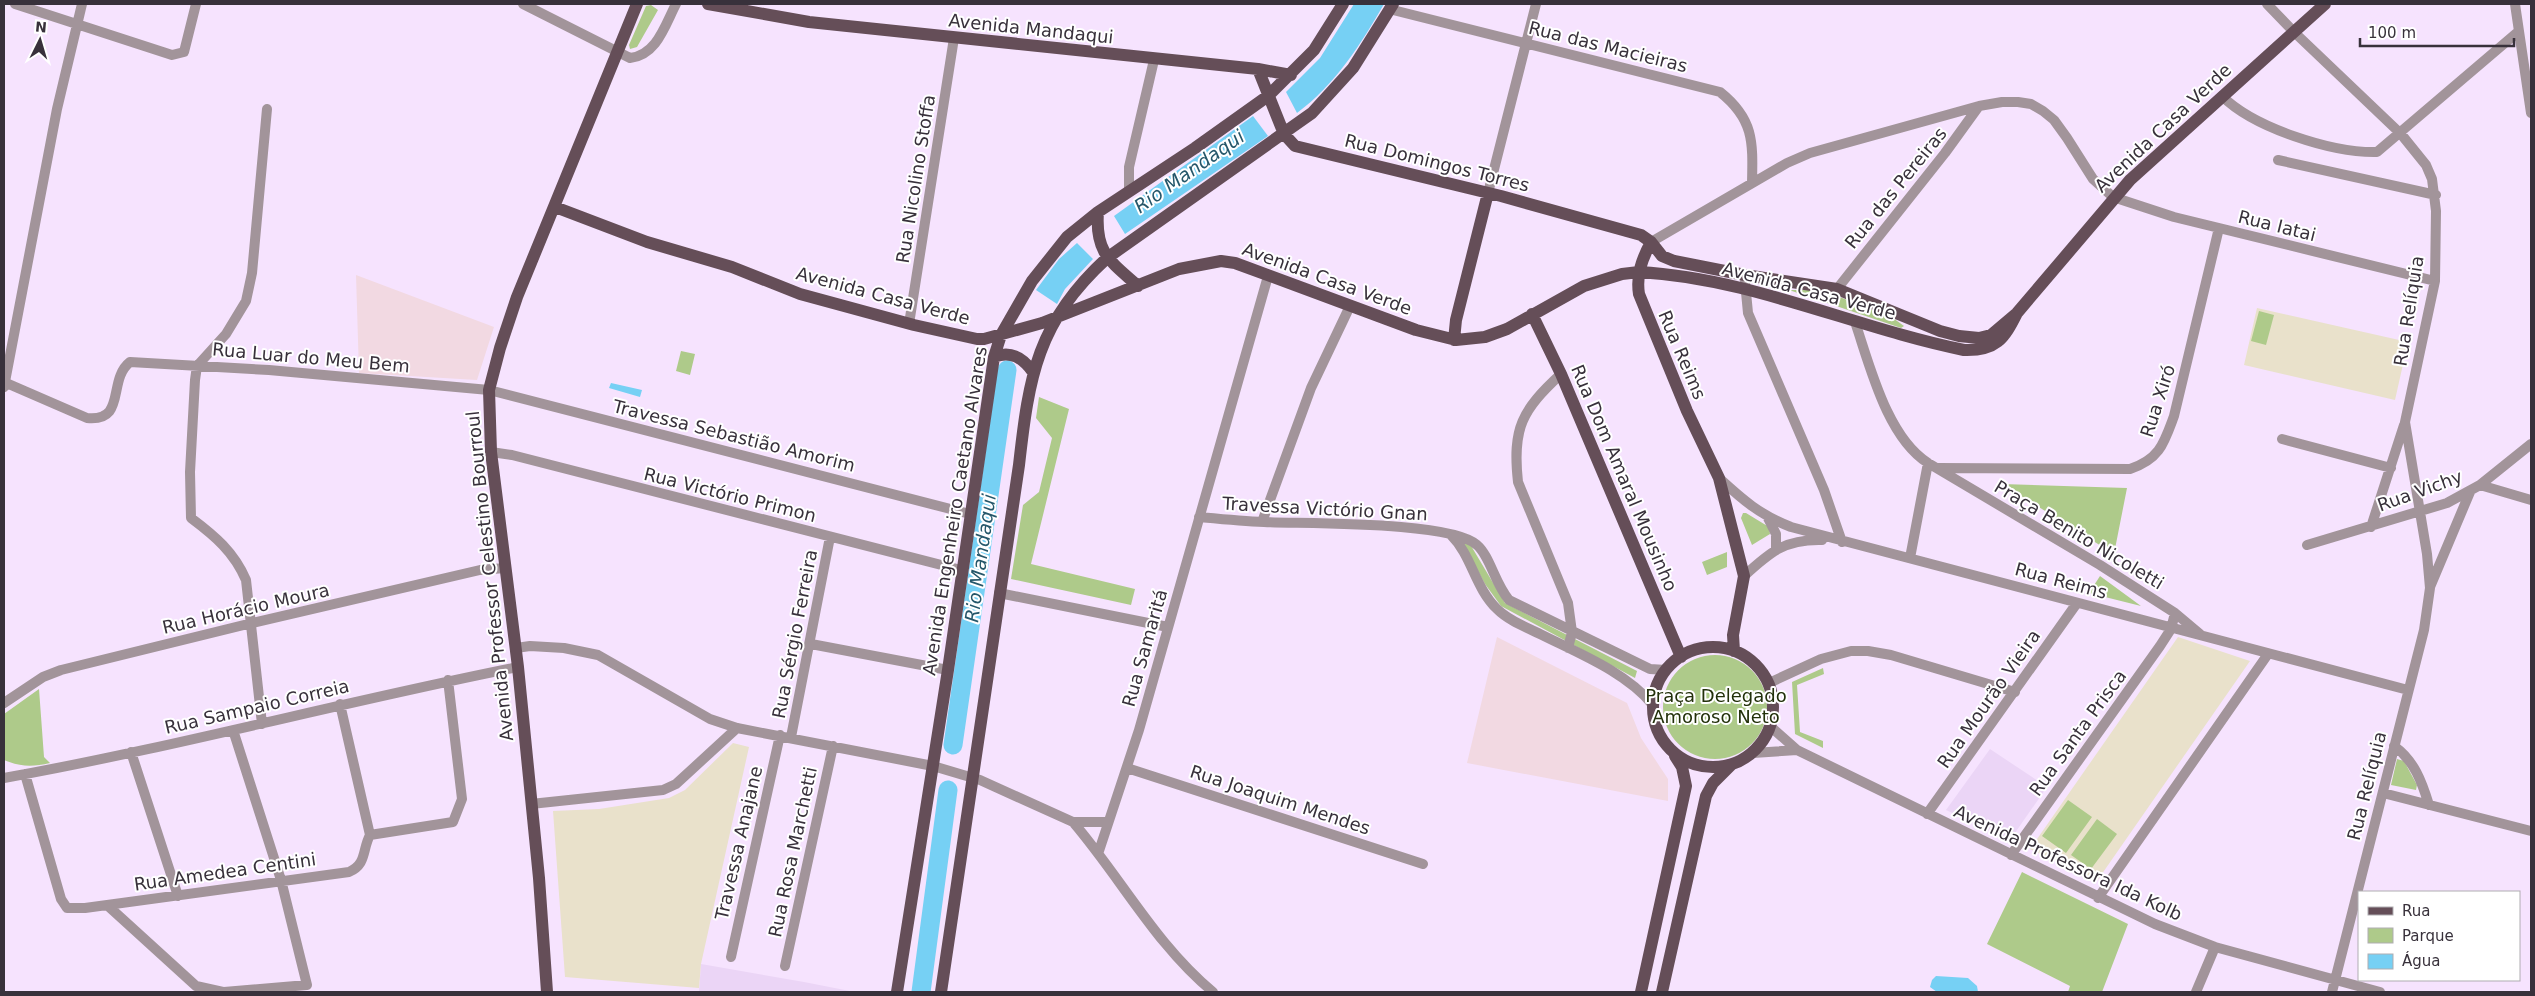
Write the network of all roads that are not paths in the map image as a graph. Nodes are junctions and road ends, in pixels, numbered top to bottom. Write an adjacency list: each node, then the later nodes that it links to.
1 (15, 4): 14 (street)
2 (82, 4): 14 (street)
3 (196, 4): 14 (street)
4 (523, 4): 19 (street)
5 (637, 4): 19 (main road, Avenida Professor Celestino Bourroul)
6 (676, 4): 19 (street)
7 (708, 4): 17 (main road, Avenida Mandaqui)
8 (1343, 4): 22 (main road, Avenida Engenheiro Caetano Alvares)
9 (1536, 4): 18 (street)
10 (2268, 4): 16 (street, Rua Relíquia)
11 (2325, 4): 16 (main road, Avenida Casa Verde)
12 (2515, 4): 15 (street)
13 (1391, 6): 18 (street, Rua das Macieiras); 28 (main road)
14 (78, 24): 59 (street)
15 (2519, 31): 27 (street); 29 (street)
16 (2294, 32): 24 (main road, Avenida Casa Verde); 29 (street, Rua Relíquia)
17 (954, 38): 20 (main road, Avenida Mandaqui); 52 (street, Rua Nicolino Stoffa)
18 (1526, 44): 31 (street, Rua das Macieiras); 33 (street)
19 (617, 53): 36 (main road, Avenida Professor Celestino Bourroul)
20 (1154, 60): 21 (main road, Avenida Mandaqui); 32 (street)
21 (1258, 69): 22 (main road, Avenida Mandaqui); 23 (main road)
22 (1291, 75): 23 (main road, Avenida Engenheiro Caetano Alvares)
23 (1268, 96): 28 (main road); 32 (main road, Avenida Engenheiro Caetano Alvares)
24 (2222, 96): 29 (street); 35 (main road, Avenida Casa Verde)
25 (1979, 106): 31 (street); 35 (street); 46 (street, Rua das Pereiras)
26 (267, 109): 56 (street)
27 (2531, 113)
28 (1284, 134): 33 (main road, Rua Domingos Torres); 40 (main road)
29 (2401, 134): 34 (street, Rua Relíquia)
30 (2278, 160): 34 (street)
31 (1752, 183): 39 (street)
32 (1129, 192): 37 (main road, Avenida Engenheiro Caetano Alvares)
33 (1488, 193): 39 (main road, Rua Domingos Torres); 54 (main road)
34 (2436, 196): 43 (street, Rua Relíquia)
35 (2113, 197): 38 (street, Rua Iatai); 48 (main road, Avenida Casa Verde)
36 (555, 207): 52 (main road, Avenida Casa Verde); 60 (main road, Avenida Professor Celestino Bourroul)
37 (1098, 212): 40 (main road); 53 (main road, Avenida Engenheiro Caetano Alvares)
38 (2219, 228): 43 (street, Rua Iatai); 65 (street, Rua Xiró)
39 (1652, 242): 41 (main road, Rua Reims); 44 (main road, Avenida Casa Verde)
40 (1107, 258): 45 (main road); 50 (main road)
41 (1639, 272): 44 (main road, Avenida Casa Verde); 49 (main road, Avenida Casa Verde); 67 (main road, Rua Reims)
42 (1268, 276): 45 (main road, Avenida Casa Verde); 47 (main road, Avenida Casa Verde); 73 (street, Rua Samaritá)
43 (2434, 281): 61 (street, Rua Relíquia)
44 (1745, 282): 46 (main road, Avenida Casa Verde); 51 (main road, Avenida Casa Verde); 79 (street)
45 (1138, 286): 50 (main road, Avenida Casa Verde)
46 (1837, 289): 48 (main road, Avenida Casa Verde)
47 (1350, 306): 54 (main road, Avenida Casa Verde); 75 (street)
48 (2018, 313): 51 (main road, Avenida Casa Verde)
49 (1532, 314): 54 (main road, Avenida Casa Verde); 58 (main road, Rua Dom Amaral Mousinho)
50 (1056, 318): 53 (main road, Avenida Casa Verde); 57 (main road)
51 (1855, 322): 65 (street, Praça Benito Nicoletti)
52 (909, 324): 53 (main road, Avenida Casa Verde)
53 (1002, 334): 55 (main road, Avenida Engenheiro Caetano Alvares)
54 (1454, 340)
55 (994, 357): 57 (main road); 72 (main road, Avenida Engenheiro Caetano Alvares)
56 (197, 366): 59 (street, Rua Luar do Meu Bem); 60 (street, Rua Luar do Meu Bem); 90 (street)
57 (1033, 372): 87 (main road)
58 (1561, 374): 93 (street); 100 (main road, Rua Dom Amaral Mousinho)
59 (4, 384)
60 (489, 390): 64 (main road, Avenida Professor Celestino Bourroul); 72 (street, Travessa Sebastião Amorim)
61 (2405, 422): 66 (street); 71 (street, Rua Relíquia)
62 (2282, 439): 66 (street)
63 (2531, 444): 68 (street, Rua Vichy)
64 (492, 452): 78 (street, Rua Victório Primon); 83 (main road, Avenida Professor Celestino Bourroul)
65 (1932, 466): 82 (street); 89 (street, Praça Benito Nicoletti)
66 (2391, 468): 76 (street)
67 (1719, 478): 74 (street, Rua Reims); 85 (main road, Rua Reims)
68 (2480, 485): 69 (street, Rua Vichy); 70 (street)
69 (2470, 492): 71 (street, Rua Vichy); 86 (street, Rua Relíquia)
70 (2531, 500)
71 (2421, 512): 76 (street, Rua Vichy); 86 (street, Rua Relíquia)
72 (970, 514): 84 (main road, Avenida Engenheiro Caetano Alvares)
73 (1199, 518): 75 (street, Travessa Victório Gnan); 91 (street, Rua Samaritá)
74 (1768, 518): 79 (street, Rua Reims); 81 (street)
75 (1262, 522): 77 (street, Travessa Victório Gnan)
76 (2371, 527): 80 (street, Rua Vichy)
77 (1448, 532): 93 (street); 97 (street)
78 (830, 537): 84 (street, Rua Victório Primon); 95 (street, Rua Sérgio Ferreira)
79 (1839, 541): 81 (street); 82 (street, Rua Reims)
80 (2308, 545)
81 (1776, 549): 85 (street)
82 (1910, 558): 88 (street, Rua Reims)
83 (505, 568): 90 (street, Rua Horácio Moura); 96 (main road, Avenida Professor Celestino Bourroul)
84 (961, 570): 102 (main road, Avenida Engenheiro Caetano Alvares)
85 (1744, 576): 98 (main road)
86 (2430, 588): 106 (street, Rua Relíquia)
87 (999, 593): 91 (street); 128 (main road)
88 (2077, 603): 92 (street, Rua Reims); 107 (street, Rua Mourão Vieira)
89 (2175, 613): 92 (street); 94 (street, Praça Benito Nicoletti)
90 (252, 623): 108 (street, Rua Horácio Moura); 111 (street)
91 (1168, 627): 125 (street, Rua Samaritá)
92 (2171, 629): 94 (street, Rua Reims); 138 (street, Rua Santa Prisca)
93 (1572, 632): 97 (street); 103 (street)
94 (2200, 634): 99 (street, Rua Reims)
95 (811, 644): 102 (street); 116 (street, Rua Sérgio Ferreira)
96 (516, 648): 101 (main road, Avenida Professor Celestino Bourroul); 113 (street)
97 (1568, 648): 110 (street)
98 (1734, 650): 100 (main road); 105 (main road)
99 (2268, 654): 106 (street, Rua Reims); 142 (street)
100 (1681, 657): 103 (main road)
101 (518, 667): 104 (street, Rua Sampaio Correia); 130 (main road, Avenida Professor Celestino Bourroul)
102 (948, 670): 124 (main road, Avenida Engenheiro Caetano Alvares)
103 (1666, 670): 110 (main road)
104 (448, 680): 109 (street, Rua Sampaio Correia); 136 (street)
105 (1769, 684): 107 (street); 112 (main road)
106 (2408, 690): 118 (street, Rua Relíquia)
107 (2015, 692): 132 (street, Rua Mourão Vieira)
108 (4, 703)
109 (340, 704): 111 (street, Rua Sampaio Correia); 136 (street, Rua Amedea Centini)
110 (1653, 705): 121 (main road)
111 (262, 724): 114 (street, Rua Sampaio Correia)
112 (1771, 727): 119 (street, Avenida Professora Ida Kolb); 122 (main road)
113 (736, 728): 115 (street); 130 (street)
114 (233, 730): 120 (street, Rua Sampaio Correia); 140 (street)
115 (780, 735): 116 (street); 145 (street, Travessa Anajane)
116 (791, 737): 117 (street)
117 (833, 746): 124 (street); 146 (street, Rua Rosa Marchetti)
118 (2394, 746): 129 (street, Rua Relíquia); 131 (street)
119 (1797, 750): 122 (street, Avenida Professora Ida Kolb); 132 (street, Avenida Professora Ida Kolb)
120 (131, 752): 126 (street, Rua Sampaio Correia); 141 (street)
121 (1672, 752): 123 (main road); 153 (main road)
122 (1753, 753): 123 (main road)
123 (1731, 765): 154 (main road)
124 (933, 766): 128 (street); 150 (main road, Avenida Engenheiro Caetano Alvares)
125 (1127, 768): 134 (street, Rua Samaritá); 139 (street, Rua Joaquim Mendes)
126 (25, 774): 127 (street, Rua Sampaio Correia); 143 (street, Rua Amedea Centini)
127 (4, 778)
128 (972, 778): 133 (street); 151 (main road)
129 (2383, 793): 131 (street); 147 (street, Rua Relíquia)
130 (532, 804): 149 (main road, Avenida Professor Celestino Bourroul)
131 (2429, 805): 135 (street)
132 (1928, 814): 138 (street, Avenida Professora Ida Kolb)
133 (1073, 822): 134 (street); 137 (street)
134 (1107, 822): 137 (street, Rua Samaritá)
135 (2531, 831)
136 (370, 835): 140 (street, Rua Amedea Centini)
137 (1099, 852): 152 (street)
138 (2011, 855): 142 (street, Avenida Professora Ida Kolb)
139 (1423, 864)
140 (282, 880): 141 (street, Rua Amedea Centini); 148 (street)
141 (178, 896): 143 (street, Rua Amedea Centini)
142 (2098, 898): 144 (street, Avenida Professora Ida Kolb)
143 (107, 905): 148 (street)
144 (2215, 947): 147 (street, Avenida Professora Ida Kolb); 155 (street)
145 (731, 957)
146 (785, 966)
147 (2335, 980): 156 (street, Rua Relíquia); 157 (street, Avenida Professora Ida Kolb)
148 (224, 992)
149 (547, 992)
150 (897, 992)
151 (941, 992)
152 (1213, 992)
153 (1641, 992)
154 (1662, 992)
155 (2196, 992)
156 (2332, 992)
157 (2380, 992)

